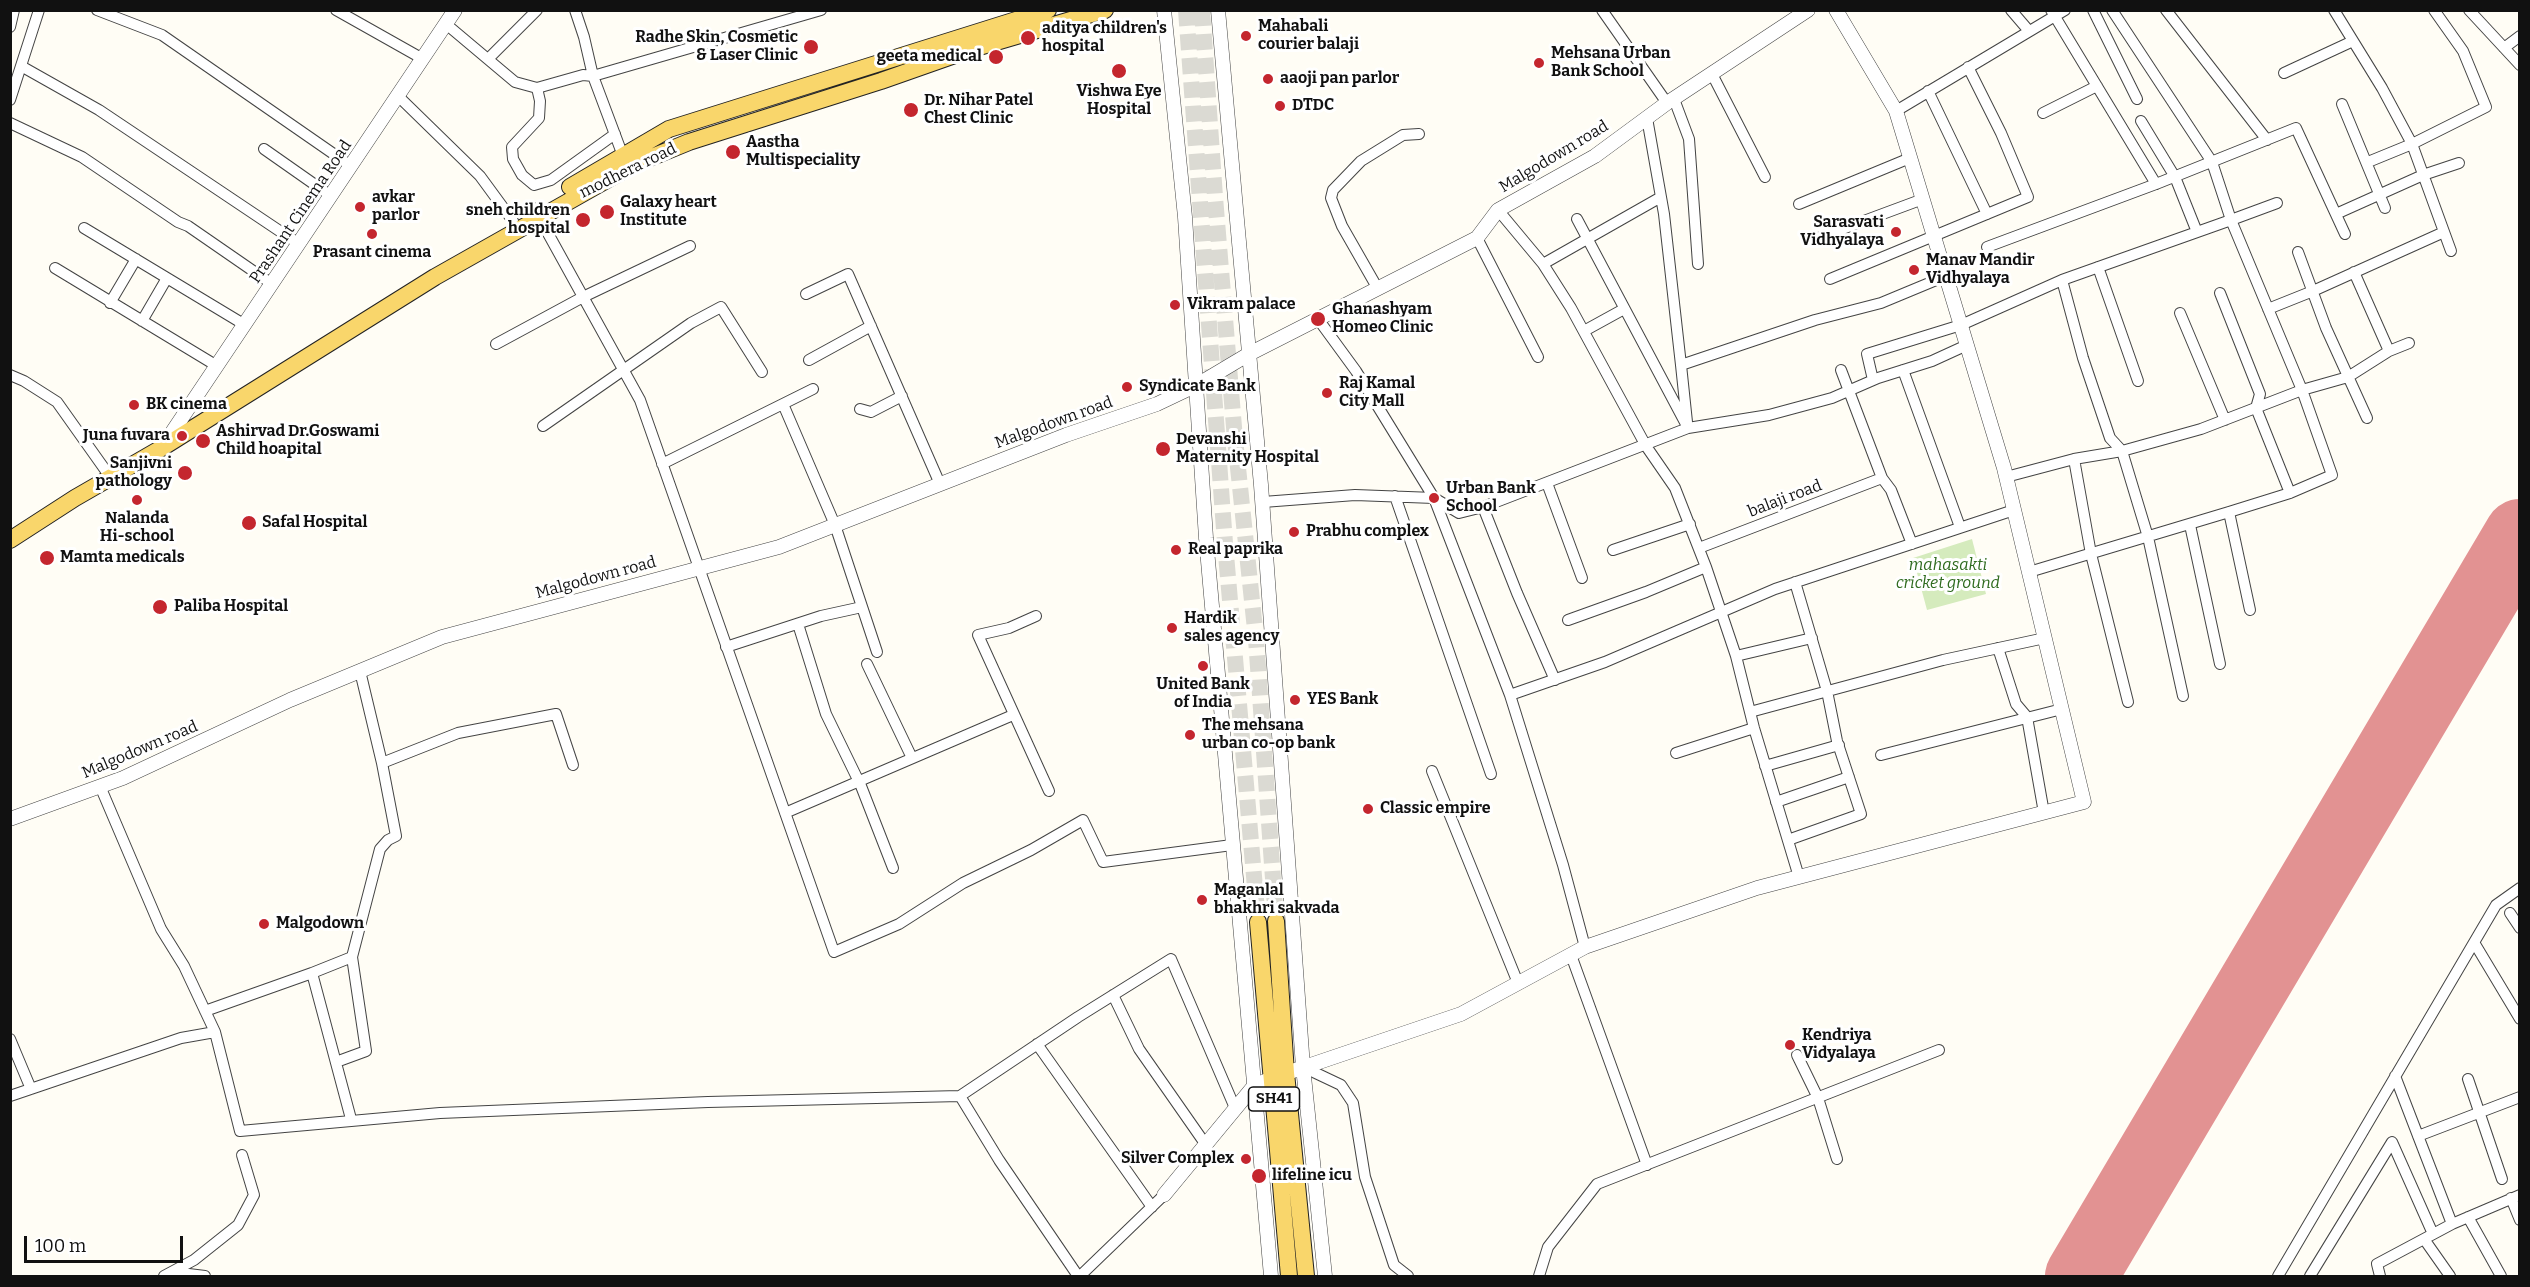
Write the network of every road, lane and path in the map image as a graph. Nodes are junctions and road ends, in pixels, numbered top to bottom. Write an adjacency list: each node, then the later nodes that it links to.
1 (14, 10): 25 (street)
2 (39, 10): 34 (street)
3 (97, 10): 63 (street)
4 (336, 10): 32 (street)
5 (455, 10): 24 (street, Prashant Cinema Road)
6 (537, 10): 33 (street)
7 (575, 10): 39 (street)
8 (822, 10): 39 (street)
9 (1048, 10): 29 (main road)
10 (1105, 10): 29 (main road, modhera road)
11 (1164, 10): 138 (street)
12 (1218, 10): 125 (street)
13 (1602, 10): 46 (street)
14 (1808, 10): 38 (street, Malgodown road)
15 (1836, 10): 48 (street)
16 (2011, 10): 26 (street)
17 (2093, 10): 44 (street)
18 (2112, 10): 60 (street)
19 (2166, 10): 55 (street)
20 (2334, 10): 28 (street)
21 (2434, 10): 56 (street)
22 (2057, 12): 26 (street); 40 (street)
23 (2476, 13): 30 (street)
24 (446, 24): 32 (street, Prashant Cinema Road); 33 (street)
25 (11, 26)
26 (2029, 31): 36 (street)
27 (2520, 36): 30 (street)
28 (2353, 41): 37 (street); 56 (street)
29 (970, 43): 58 (main road); 76 (main road, modhera road)
30 (2504, 48): 35 (street)
31 (10, 56): 34 (street)
32 (423, 58): 43 (street, Prashant Cinema Road)
33 (488, 58): 41 (street)
34 (22, 61): 45 (street); 90 (street)
35 (2520, 65)
36 (1968, 67): 42 (street); 77 (street)
37 (2284, 73)
38 (1712, 74): 46 (street, Malgodown road); 65 (street)
39 (593, 76): 41 (street); 53 (street)
40 (2097, 86): 49 (street); 67 (street)
41 (537, 88): 53 (street)
42 (1928, 91): 48 (street); 77 (street)
43 (398, 96): 63 (street, Prashant Cinema Road); 81 (street)
44 (2137, 99)
45 (10, 100)
46 (1670, 101): 50 (street, Malgodown road); 97 (street)
47 (2342, 104): 61 (street)
48 (1896, 111): 59 (street)
49 (2043, 113)
50 (1647, 118): 70 (street); 75 (street, Malgodown road)
51 (2141, 121): 66 (street)
52 (10, 123): 105 (street)
53 (615, 134): 58 (street)
54 (1419, 134): 106 (street)
55 (2267, 140): 60 (street); 78 (street)
56 (2412, 144): 61 (street); 64 (street)
57 (264, 150): 69 (street)
58 (623, 156): 76 (main road)
59 (1910, 158): 71 (street); 73 (street)
60 (2212, 162): 66 (street); 80 (street)
61 (2368, 162): 68 (street)
62 (2459, 163): 64 (street)
63 (351, 166): 69 (street, Prashant Cinema Road)
64 (2423, 175): 68 (street); 84 (street)
65 (1765, 177)
66 (2175, 177): 67 (street); 83 (street)
67 (2156, 184): 92 (street)
68 (2379, 194): 74 (street); 78 (street)
69 (331, 196): 90 (street, Prashant Cinema Road)
70 (1661, 197): 89 (street); 128 (street)
71 (1923, 200): 86 (street); 88 (street)
72 (2277, 203): 80 (street)
73 (1799, 204)
74 (2385, 208)
75 (1498, 210): 87 (street, Malgodown road); 96 (street)
76 (536, 213): 81 (main road); 110 (street); 173 (main road, modhera road)
77 (1987, 213): 86 (street)
78 (2336, 214): 85 (street)
79 (1576, 219): 89 (street)
80 (2232, 220): 83 (street); 113 (street)
81 (513, 221): 150 (main road)
82 (84, 228): 95 (street)
83 (2198, 232): 98 (street)
84 (2444, 232): 93 (street); 100 (street)
85 (2345, 234)
86 (1934, 235): 101 (street); 103 (street)
87 (1478, 238): 106 (street, Malgodown road); 126 (street)
88 (1818, 238)
89 (1587, 239): 96 (street); 112 (street)
90 (299, 244): 105 (street, Prashant Cinema Road)
91 (690, 246): 110 (street)
92 (1988, 247)
93 (2451, 251)
94 (2298, 252): 107 (street)
95 (136, 259): 102 (street); 111 (street)
96 (1543, 264): 120 (street)
97 (1698, 264)
98 (2098, 267): 104 (street); 137 (street)
99 (55, 268): 111 (street)
100 (2354, 273): 107 (street); 124 (street)
101 (1946, 276): 119 (street); 128 (street)
102 (167, 278): 116 (street); 117 (street)
103 (1830, 279)
104 (2062, 280): 119 (street); 152 (street)
105 (272, 284): 117 (street, Prashant Cinema Road)
106 (1378, 289): 115 (street, Malgodown road)
107 (2313, 291): 113 (street); 135 (street)
108 (2220, 293): 144 (street)
109 (806, 294): 118 (street)
110 (583, 297): 122 (street); 130 (street)
111 (110, 303): 116 (street)
112 (1624, 309): 120 (street); 149 (street)
113 (2268, 309): 141 (street)
114 (2180, 313): 147 (street)
115 (1318, 319): 125 (street, Malgodown road); 162 (street)
116 (142, 321): 129 (street)
117 (245, 325): 129 (street, Prashant Cinema Road)
118 (871, 326): 127 (street); 142 (street)
119 (1961, 326): 123 (street); 136 (street)
120 (1584, 331): 151 (street)
121 (2409, 343): 124 (street)
122 (496, 344)
123 (1967, 345): 132 (street); 156 (street)
124 (2389, 351): 135 (street)
125 (1249, 354): 138 (street, Malgodown road); 163 (street)
126 (1538, 357)
127 (809, 360)
128 (1681, 365): 149 (street)
129 (217, 366): 150 (street, Prashant Cinema Road)
130 (624, 370): 133 (street); 148 (street); 154 (street)
131 (1841, 370): 140 (street)
132 (1904, 370): 136 (street); 171 (street)
133 (762, 372)
134 (10, 375): 155 (street)
135 (2348, 377): 141 (street); 146 (street)
136 (1873, 380): 140 (street)
137 (2138, 381)
138 (1197, 385): 159 (street, Malgodown road); 226 (street)
139 (813, 389): 143 (street)
140 (1850, 390): 149 (street); 157 (street)
141 (2302, 390): 144 (street); 160 (street)
142 (902, 396): 145 (street); 159 (street)
143 (783, 404): 154 (street); 168 (street)
144 (2256, 408): 147 (street); 160 (street)
145 (860, 409)
146 (2367, 418)
147 (2225, 420): 152 (street)
148 (543, 426)
149 (1688, 428): 151 (street)
150 (173, 431): 155 (main road)
151 (1646, 446): 158 (street); 167 (street)
152 (2122, 451): 153 (street); 172 (street)
153 (2074, 459): 156 (street); 177 (street)
154 (662, 464): 179 (street)
155 (106, 471): 170 (main road)
156 (2006, 477): 165 (street)
157 (1882, 478): 174 (street); 175 (street, balaji road)
158 (1547, 483): 164 (street); 181 (street)
159 (940, 484): 168 (street, Malgodown road)
160 (2290, 493): 166 (street)
161 (1395, 496): 162 (street); 163 (street); 216 (street)
162 (1434, 498): 164 (street); 200 (street)
163 (1263, 502): 231 (street)
164 (1483, 507): 198 (street)
165 (2014, 510): 171 (street); 180 (street)
166 (2229, 512): 169 (street); 184 (street)
167 (1690, 524): 175 (street); 176 (street)
168 (835, 525): 179 (street, Malgodown road); 183 (street)
169 (2190, 525): 172 (street); 196 (street)
170 (10, 526)
171 (1960, 527): 174 (street)
172 (2148, 537): 177 (street); 201 (street)
173 (10, 540)
174 (1912, 544): 182 (street)
175 (1699, 548): 178 (street)
176 (1613, 550)
177 (2091, 554): 180 (street); 202 (street)
178 (1706, 567): 185 (street); 187 (street)
179 (698, 568): 191 (street); 197 (street, Malgodown road)
180 (2029, 572): 190 (street)
181 (1582, 578)
182 (1795, 582): 185 (street); 189 (street)
183 (862, 607): 188 (street); 193 (street)
184 (2250, 610)
185 (1721, 612): 194 (street); 198 (street)
186 (1036, 616): 205 (street)
187 (1568, 620)
188 (798, 624): 191 (street); 218 (street)
189 (1812, 638): 194 (street); 199 (street)
190 (2045, 638): 192 (street); 203 (street)
191 (726, 647): 222 (street)
192 (1998, 648): 199 (street); 206 (street)
193 (877, 652)
194 (1736, 656): 204 (street)
195 (867, 664): 211 (street)
196 (2220, 664)
197 (360, 671): 212 (street); 219 (street, Malgodown road)
198 (1555, 680): 200 (street)
199 (1827, 692): 204 (street); 208 (street)
200 (1510, 695): 237 (street)
201 (2184, 696)
202 (2128, 702)
203 (2062, 709): 206 (street); 223 (street)
204 (1750, 712): 207 (street)
205 (1013, 715): 211 (street); 220 (street)
206 (2027, 717): 210 (street); 223 (street)
207 (1754, 728): 209 (street); 214 (street)
208 (1839, 745): 214 (street); 217 (street)
209 (1676, 753)
210 (1881, 755)
211 (912, 758): 218 (street)
212 (382, 763): 213 (street); 239 (street)
213 (573, 765)
214 (1765, 766): 221 (street)
215 (1432, 771): 241 (street)
216 (1491, 774)
217 (1849, 777): 221 (street); 225 (street)
218 (858, 781): 222 (street); 227 (street)
219 (100, 786): 224 (street, Malgodown road); 243 (street)
220 (1049, 791)
221 (1776, 802): 225 (street)
222 (784, 813): 226 (street)
223 (2043, 813): 228 (street)
224 (10, 819)
225 (1788, 840): 228 (street)
226 (1232, 845): 234 (street)
227 (893, 868)
228 (1799, 877): 237 (street)
229 (2520, 888): 236 (street)
230 (2510, 913): 233 (street)
231 (1284, 920): 251 (street); 252 (main road, SH41)
232 (1258, 922): 235 (main road, SH41)
233 (2520, 928)
234 (1239, 929): 235 (street); 255 (street)
235 (1260, 942): 252 (main road, SH41)
236 (2475, 944): 244 (street); 253 (street)
237 (1585, 947): 238 (street)
238 (1570, 955): 241 (street); 268 (street)
239 (351, 957): 240 (street); 250 (street)
240 (312, 973): 243 (street); 250 (street)
241 (1518, 983): 251 (street)
242 (1113, 995): 247 (street); 261 (street); 265 (street)
243 (205, 1011): 245 (street)
244 (2520, 1019)
245 (214, 1032): 256 (street); 263 (street)
246 (10, 1039): 256 (street)
247 (1037, 1044): 258 (street); 272 (street)
248 (1939, 1050): 260 (street)
249 (1797, 1055): 260 (street)
250 (336, 1062): 263 (street)
251 (1303, 1067): 252 (street); 283 (street); 284 (street)
252 (1279, 1075): 255 (street); 281 (main road, SH41); 282 (main road, SH41)
253 (2395, 1076): 264 (street); 286 (street)
254 (2468, 1079): 262 (street)
255 (1254, 1086): 261 (street); 280 (street)
256 (31, 1089): 257 (street)
257 (10, 1096)
258 (960, 1096): 263 (street); 279 (street)
259 (2520, 1097): 262 (street)
260 (1818, 1098): 267 (street); 268 (street)
261 (1235, 1108): 265 (street)
262 (2480, 1112): 264 (street); 269 (street)
263 (351, 1119)
264 (2418, 1136): 275 (street)
265 (1206, 1145): 270 (street)
266 (242, 1155): 277 (street)
267 (1837, 1158)
268 (1647, 1165): 285 (street)
269 (2502, 1179)
270 (1164, 1195): 272 (street)
271 (2515, 1197): 273 (street); 274 (street)
272 (1152, 1207): 279 (street)
273 (2469, 1217): 275 (street); 290 (street)
274 (2520, 1220)
275 (2452, 1224): 276 (street)
276 (2428, 1237): 287 (street); 288 (street); 289 (street)
277 (168, 1274): 278 (street)
278 (205, 1276)
279 (1079, 1276)
280 (1271, 1276)
281 (1289, 1276)
282 (1306, 1276)
283 (1325, 1276)
284 (1408, 1276)
285 (1539, 1276)
286 (2278, 1276)
287 (2310, 1276)
288 (2380, 1276)
289 (2450, 1276)
290 (2501, 1276)

